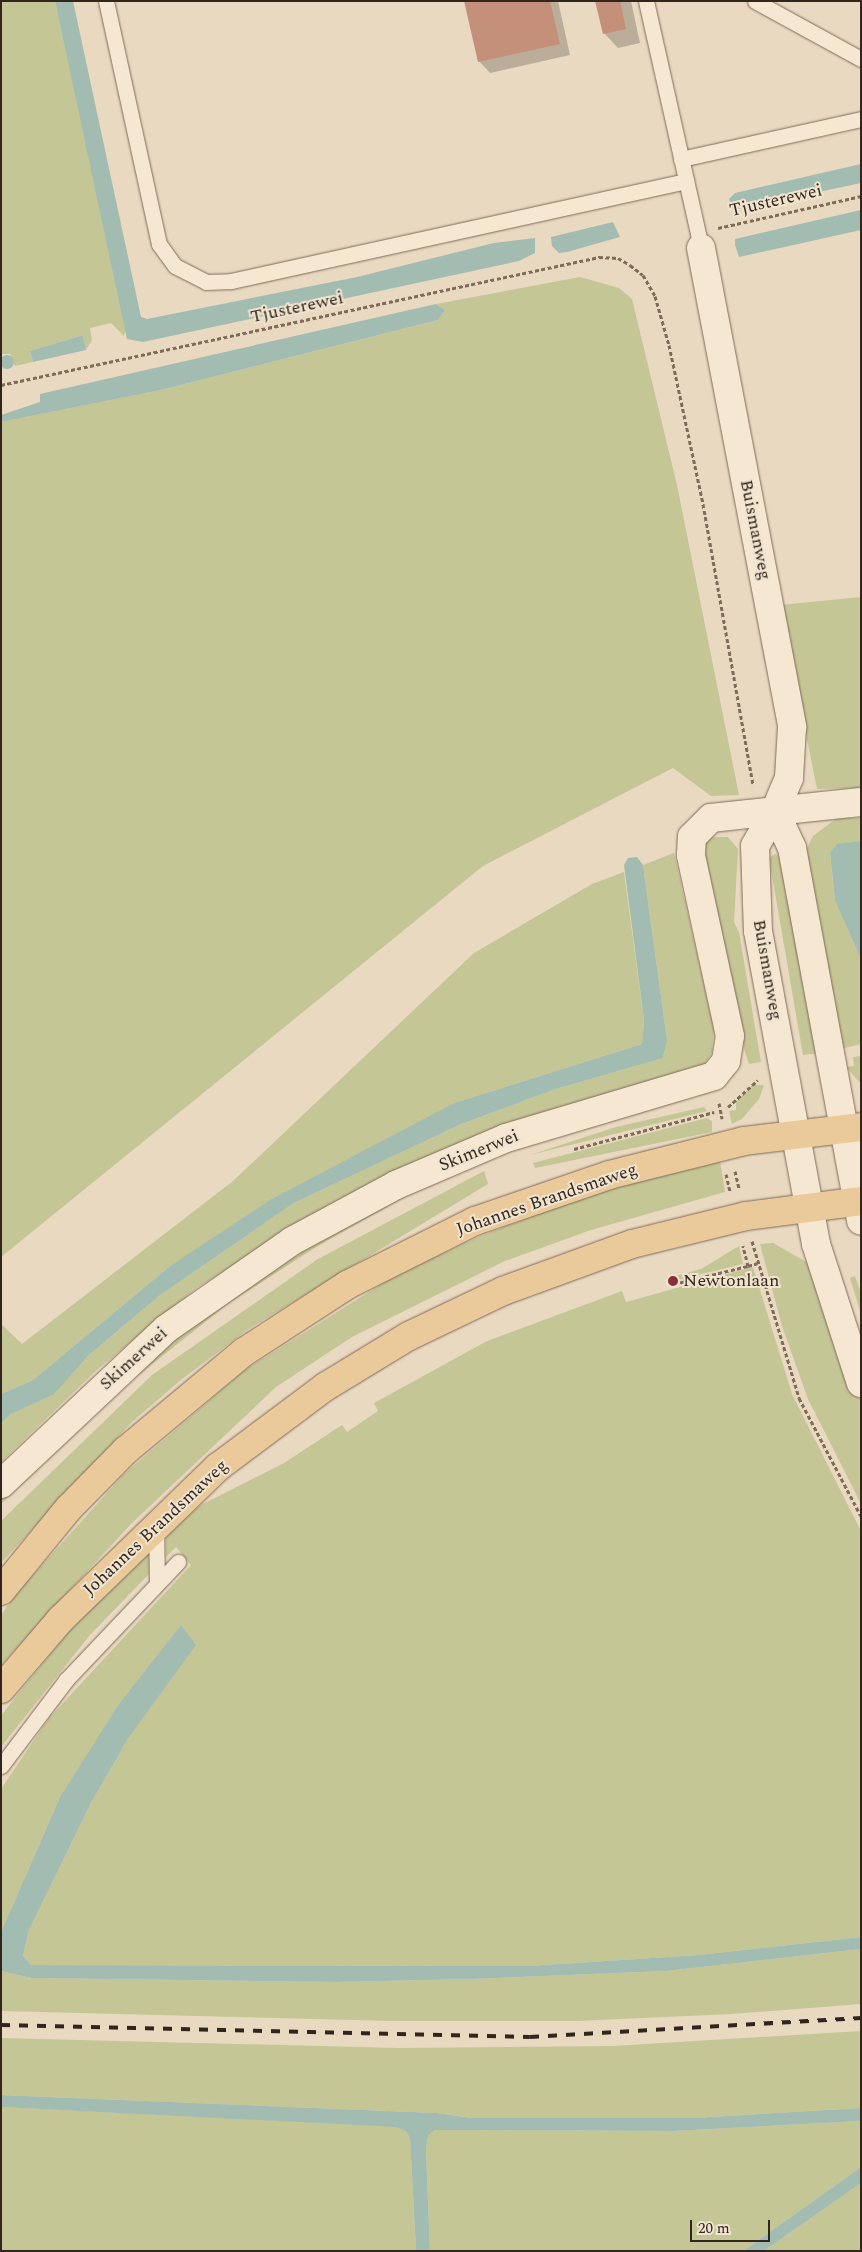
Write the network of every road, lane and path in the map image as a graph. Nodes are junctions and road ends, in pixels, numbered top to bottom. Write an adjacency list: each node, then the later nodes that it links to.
1 (106, 1): 7 (lane)
2 (646, 1): 6 (lane)
3 (755, 1): 4 (lane)
4 (861, 59)
5 (861, 119): 6 (lane)
6 (682, 159): 7 (lane)
7 (686, 181): 9 (lane)
8 (861, 196): 9 (path, Tjusterewei)
9 (699, 240): 12 (street, Buismanweg)
10 (1, 385): 12 (path, Tjusterewei)
11 (861, 802): 12 (street, Skimerwei)
12 (775, 811): 17 (street); 18 (street, Buismanweg); 30 (street, Skimerwei)
13 (764, 1078): 14 (path)
14 (728, 1106)
15 (720, 1110): 20 (path)
16 (714, 1112): 19 (path)
17 (851, 1127): 18 (main road, Johannes Brandsmaweg); 23 (street)
18 (796, 1133): 20 (main road, Johannes Brandsmaweg); 22 (street, Buismanweg)
19 (570, 1150)
20 (727, 1156): 21 (path); 24 (path); 35 (main road, Johannes Brandsmaweg)
21 (730, 1192)
22 (809, 1207): 23 (main road, Johannes Brandsmaweg); 24 (main road, Johannes Brandsmaweg); 29 (street)
23 (859, 1208)
24 (746, 1216): 26 (path); 32 (main road, Johannes Brandsmaweg)
25 (743, 1246): 27 (path)
26 (758, 1263): 27 (path); 31 (path)
27 (748, 1266): 28 (path)
28 (674, 1284)
29 (861, 1383)
30 (1, 1484)
31 (861, 1516)
32 (156, 1523): 34 (lane); 36 (main road, Johannes Brandsmaweg)
33 (178, 1562): 34 (lane)
34 (157, 1583): 37 (lane)
35 (1, 1591)
36 (1, 1690)
37 (1, 1766)

